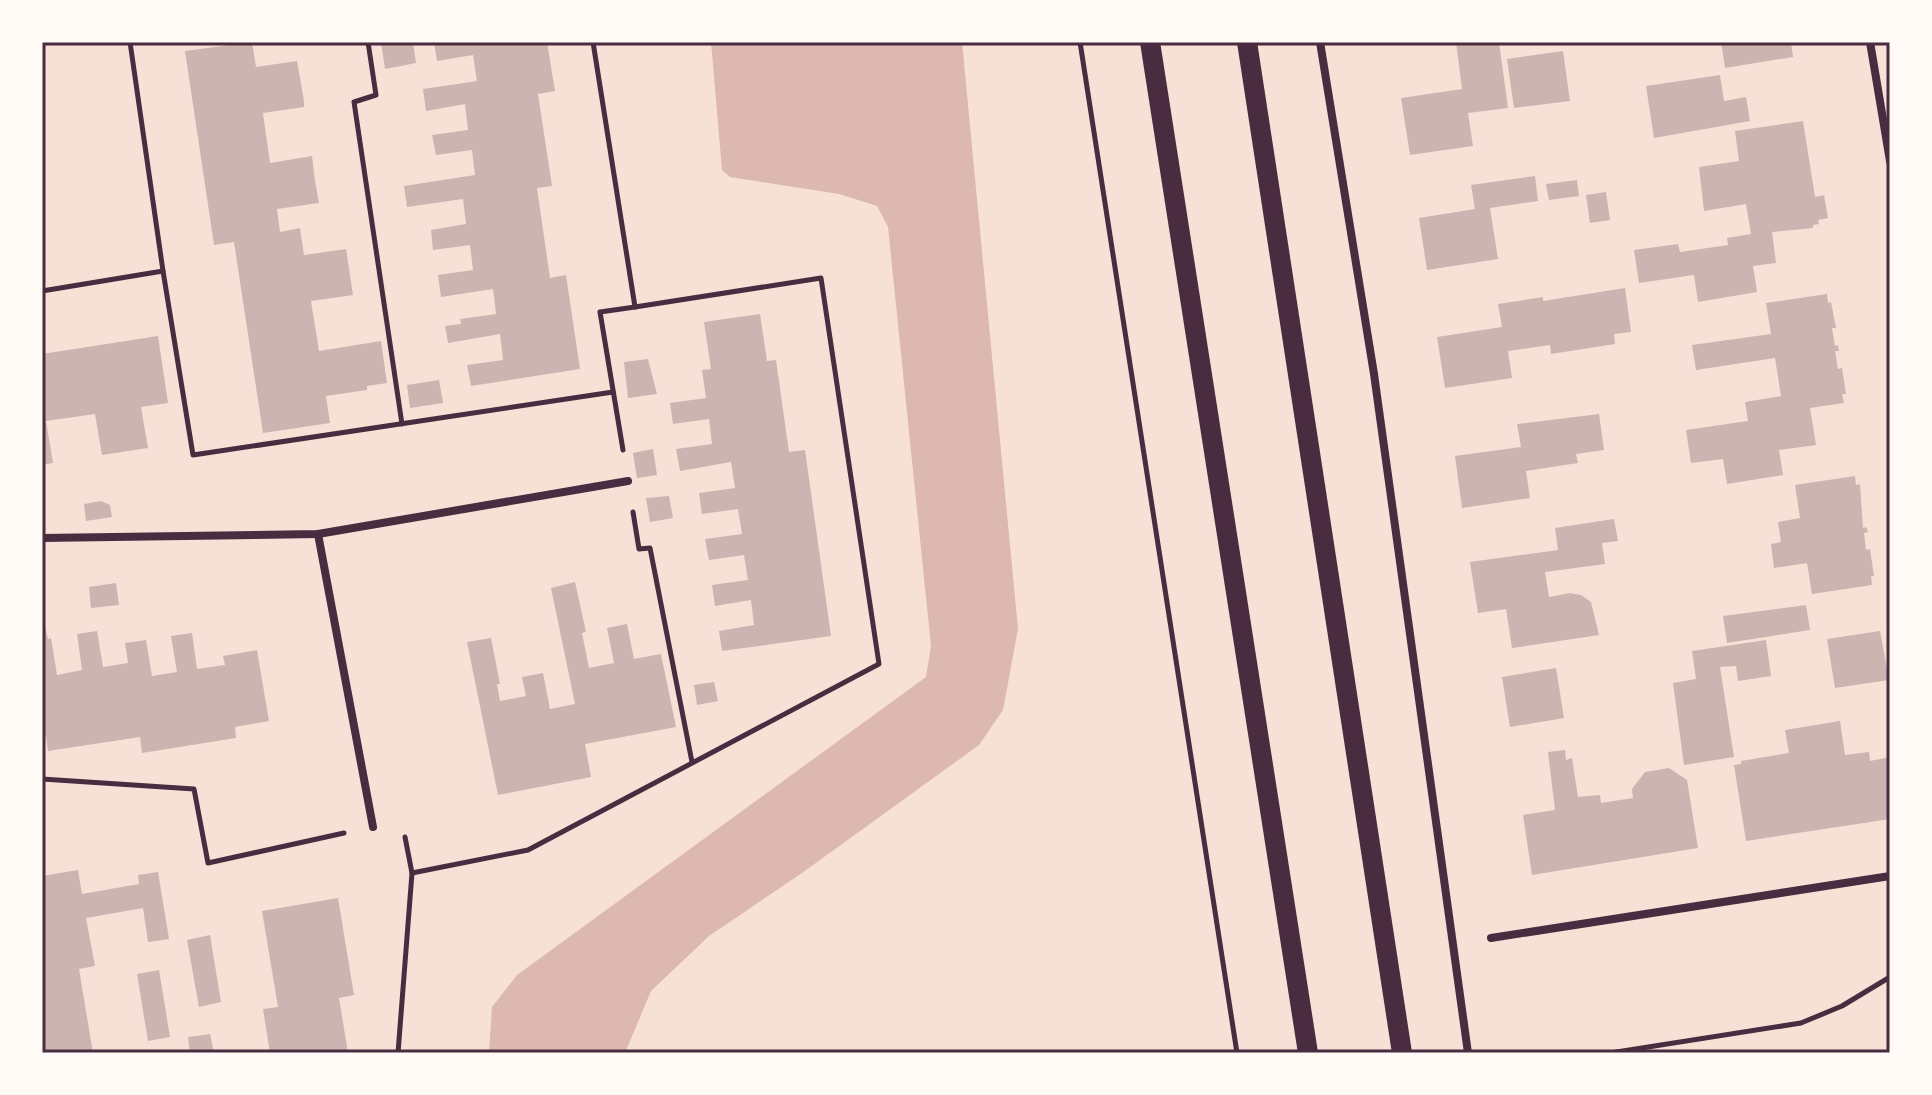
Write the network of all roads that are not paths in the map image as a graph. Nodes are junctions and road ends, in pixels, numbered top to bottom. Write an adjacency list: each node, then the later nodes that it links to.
1 (1150, 42): 12 (main road)
2 (1247, 42): 13 (main road)
3 (1320, 42): 14 (street)
4 (1870, 42): 5 (street)
5 (1890, 161)
6 (628, 481): 7 (street)
7 (318, 534): 8 (street); 9 (street)
8 (42, 538)
9 (373, 827)
10 (1890, 876): 11 (street)
11 (1491, 938)
12 (1308, 1053)
13 (1402, 1053)
14 (1468, 1053)

